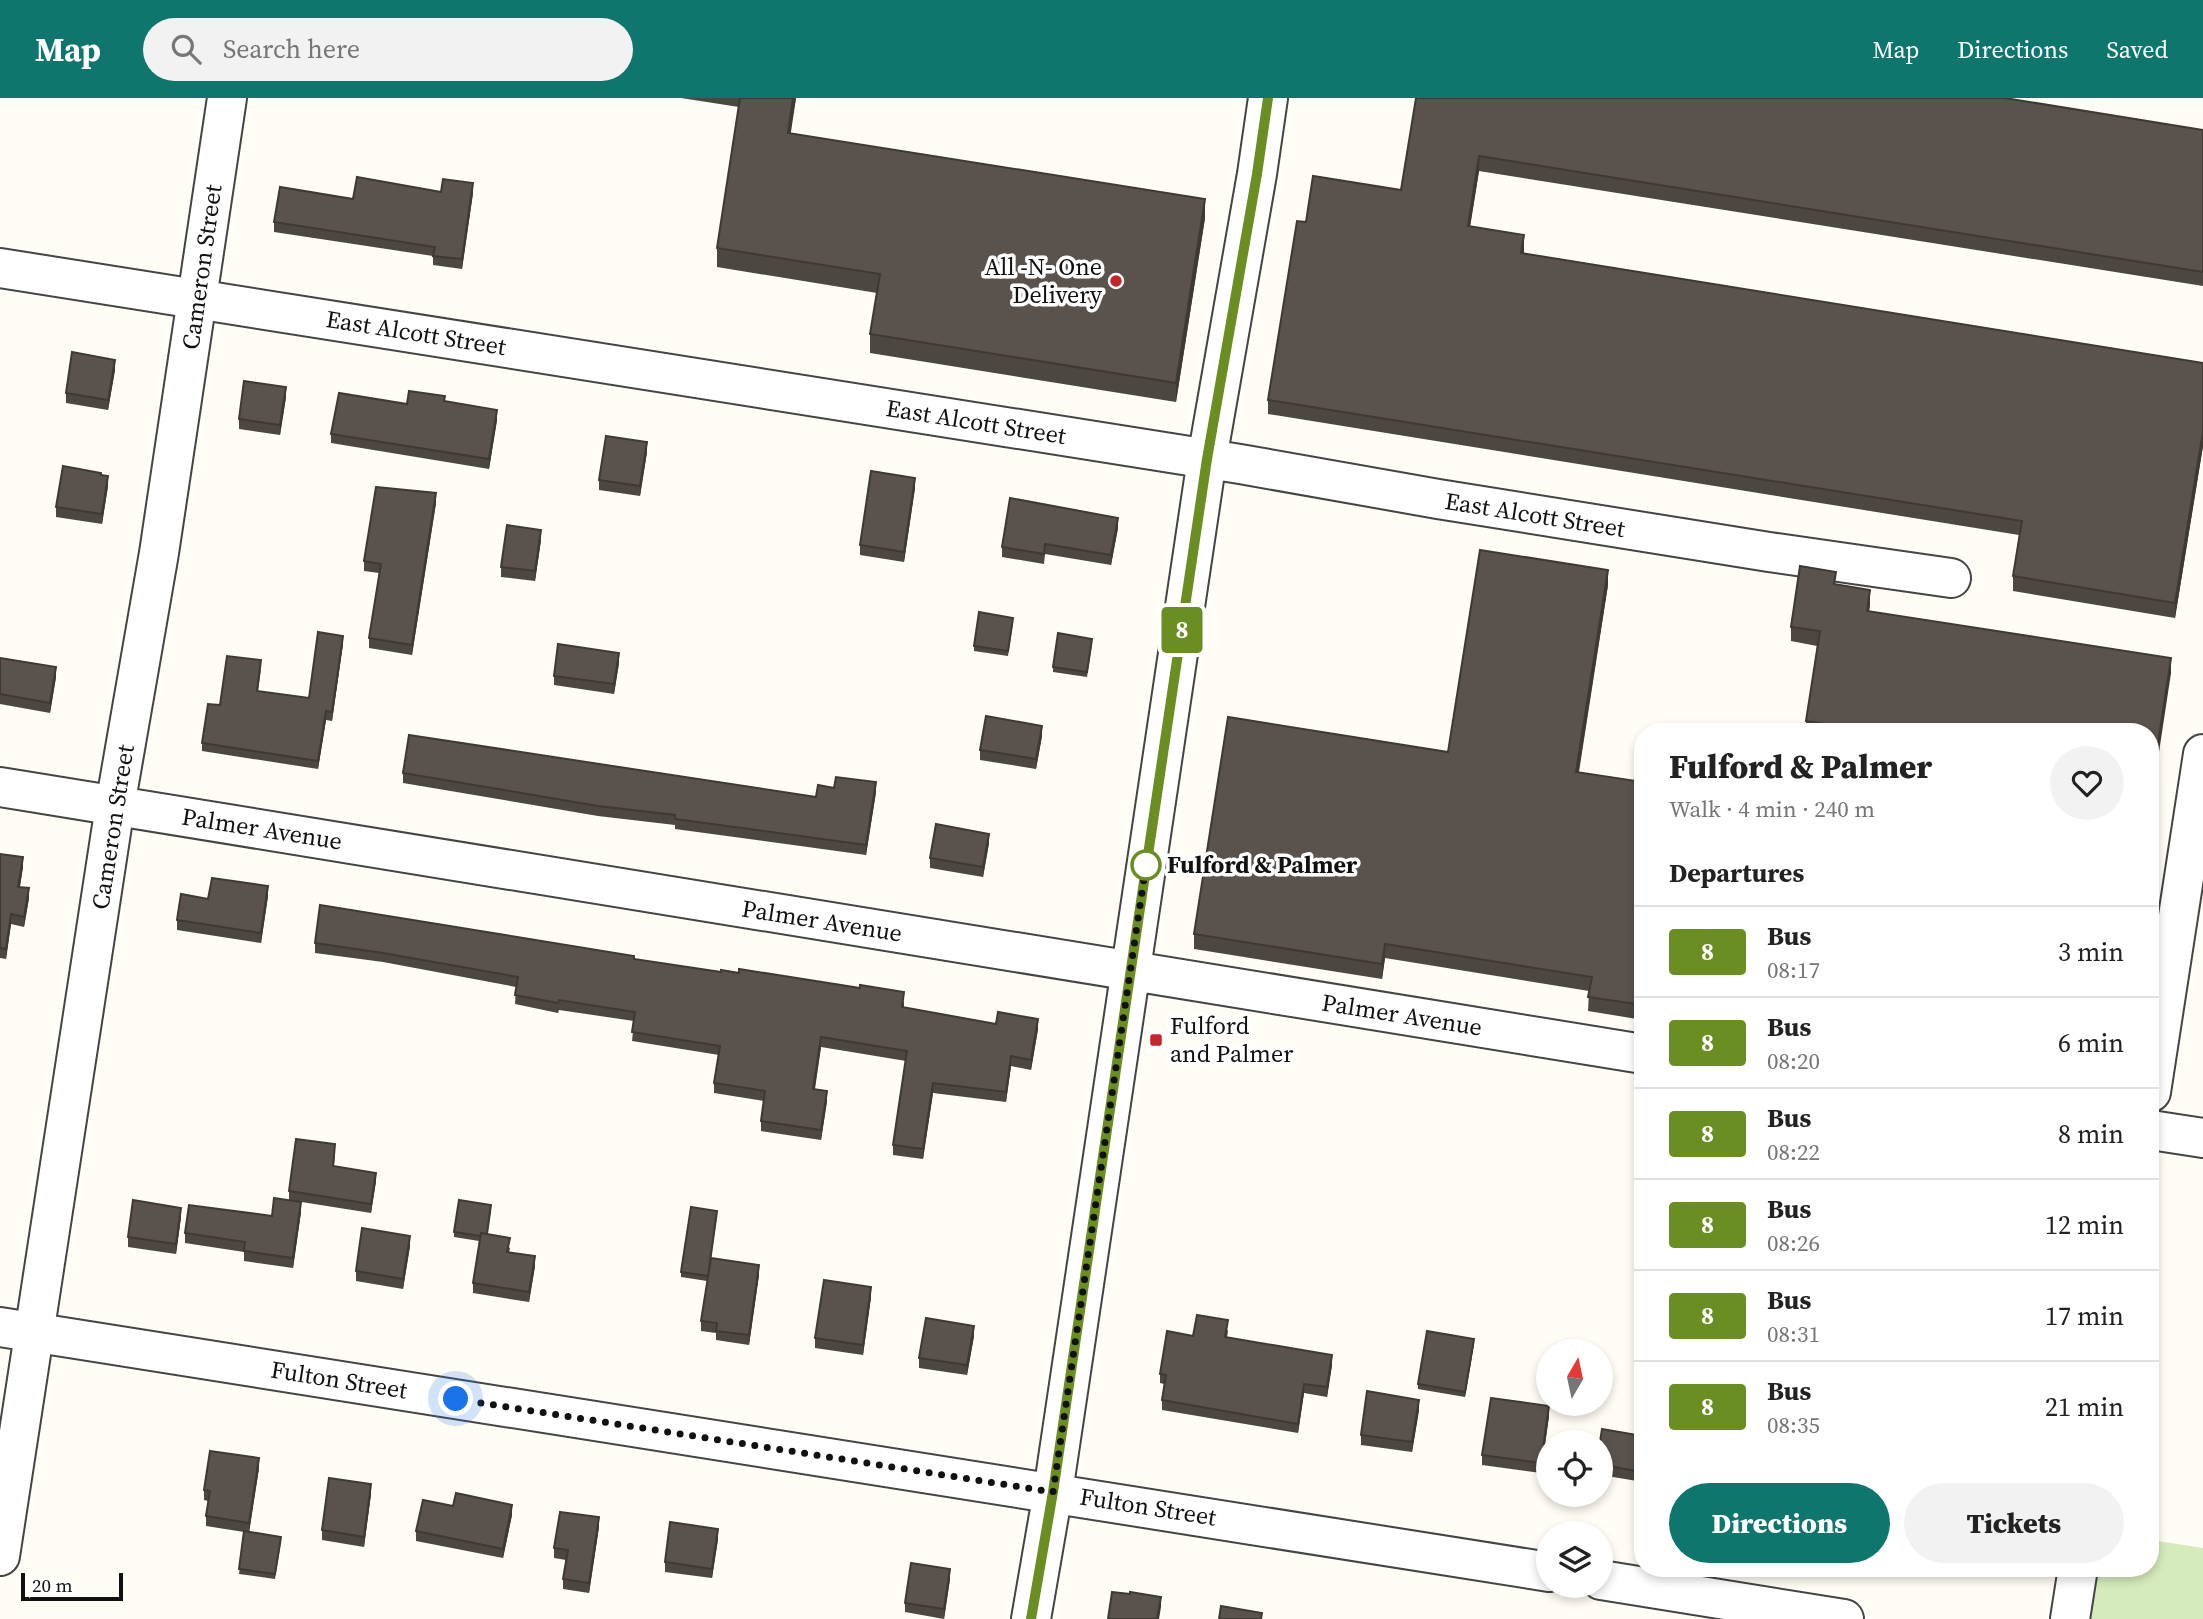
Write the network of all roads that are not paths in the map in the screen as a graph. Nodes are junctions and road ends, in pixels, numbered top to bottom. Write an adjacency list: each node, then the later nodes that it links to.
1 (226, 98): 4 (street, Cameron Street)
2 (1268, 98): 5 (street)
3 (0, 268): 4 (street, East Alcott Street)
4 (197, 299): 5 (street, East Alcott Street); 9 (street, Cameron Street)
5 (1207, 459): 6 (street, East Alcott Street); 10 (street)
6 (1951, 578)
7 (2203, 754): 11 (street)
8 (0, 788): 9 (street, Palmer Avenue)
9 (115, 806): 10 (street, Palmer Avenue); 15 (street, Cameron Street)
10 (1129, 971): 12 (street, Palmer Avenue); 16 (street)
11 (2159, 1040)
12 (1634, 1053)
13 (2159, 1131): 14 (street)
14 (2203, 1138)
15 (18, 1330): 16 (street, Fulton Street); 17 (street, Cameron Street)
16 (1053, 1492): 18 (street, Fulton Street); 21 (street)
17 (0, 1556)
18 (1536, 1570)
19 (2077, 1577): 23 (street)
20 (1613, 1582): 22 (street)
21 (1031, 1619)
22 (1843, 1619)
23 (2070, 1619)

